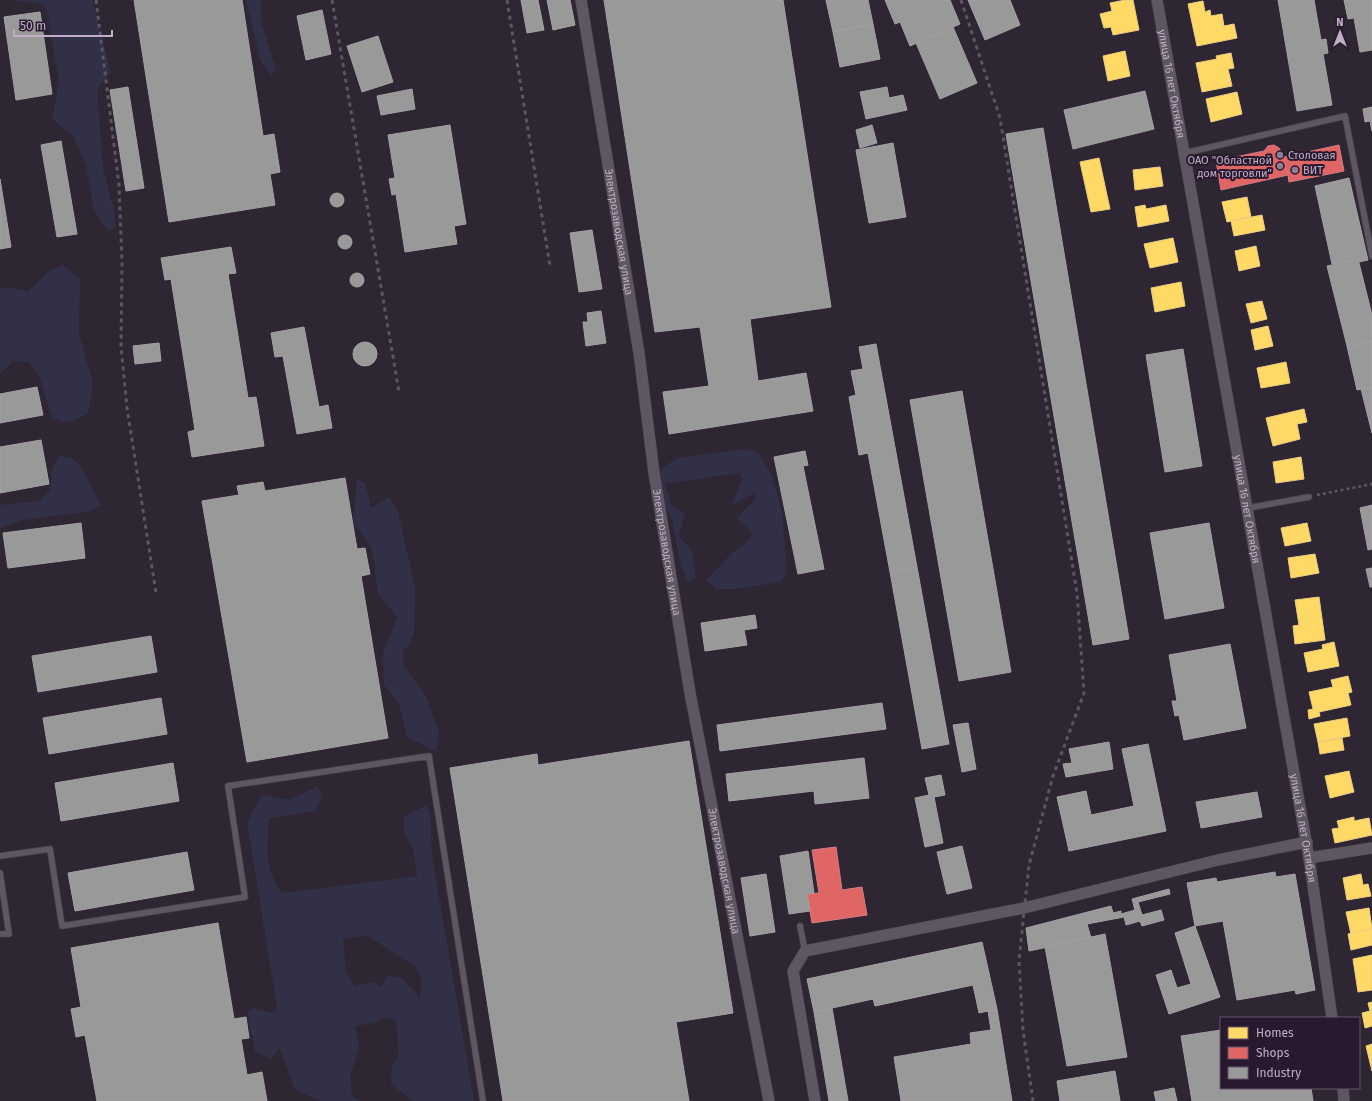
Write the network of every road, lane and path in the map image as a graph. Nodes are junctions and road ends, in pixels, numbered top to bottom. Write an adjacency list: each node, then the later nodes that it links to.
1 (581, 0): 19 (street, Электрозаводская улица)
2 (1157, 0): 3 (street, улица 16 лет Октября)
3 (1185, 153): 4 (lane); 7 (street, улица 16 лет Октября)
4 (1372, 256)
5 (1372, 484): 6 (path)
6 (1309, 497): 7 (lane)
7 (1248, 508): 8 (street, улица 16 лет Октября)
8 (1306, 842): 11 (street, улица 16 лет Октября); 15 (street)
9 (1372, 848): 11 (street)
10 (0, 856): 18 (lane)
11 (1309, 858): 16 (street, улица 16 лет Октября)
12 (0, 873): 14 (lane)
13 (800, 926): 15 (lane)
14 (0, 934)
15 (805, 951): 20 (street)
16 (1332, 1017)
17 (1342, 1089): 21 (street)
18 (483, 1101)
19 (769, 1101)
20 (815, 1101)
21 (1344, 1101)

